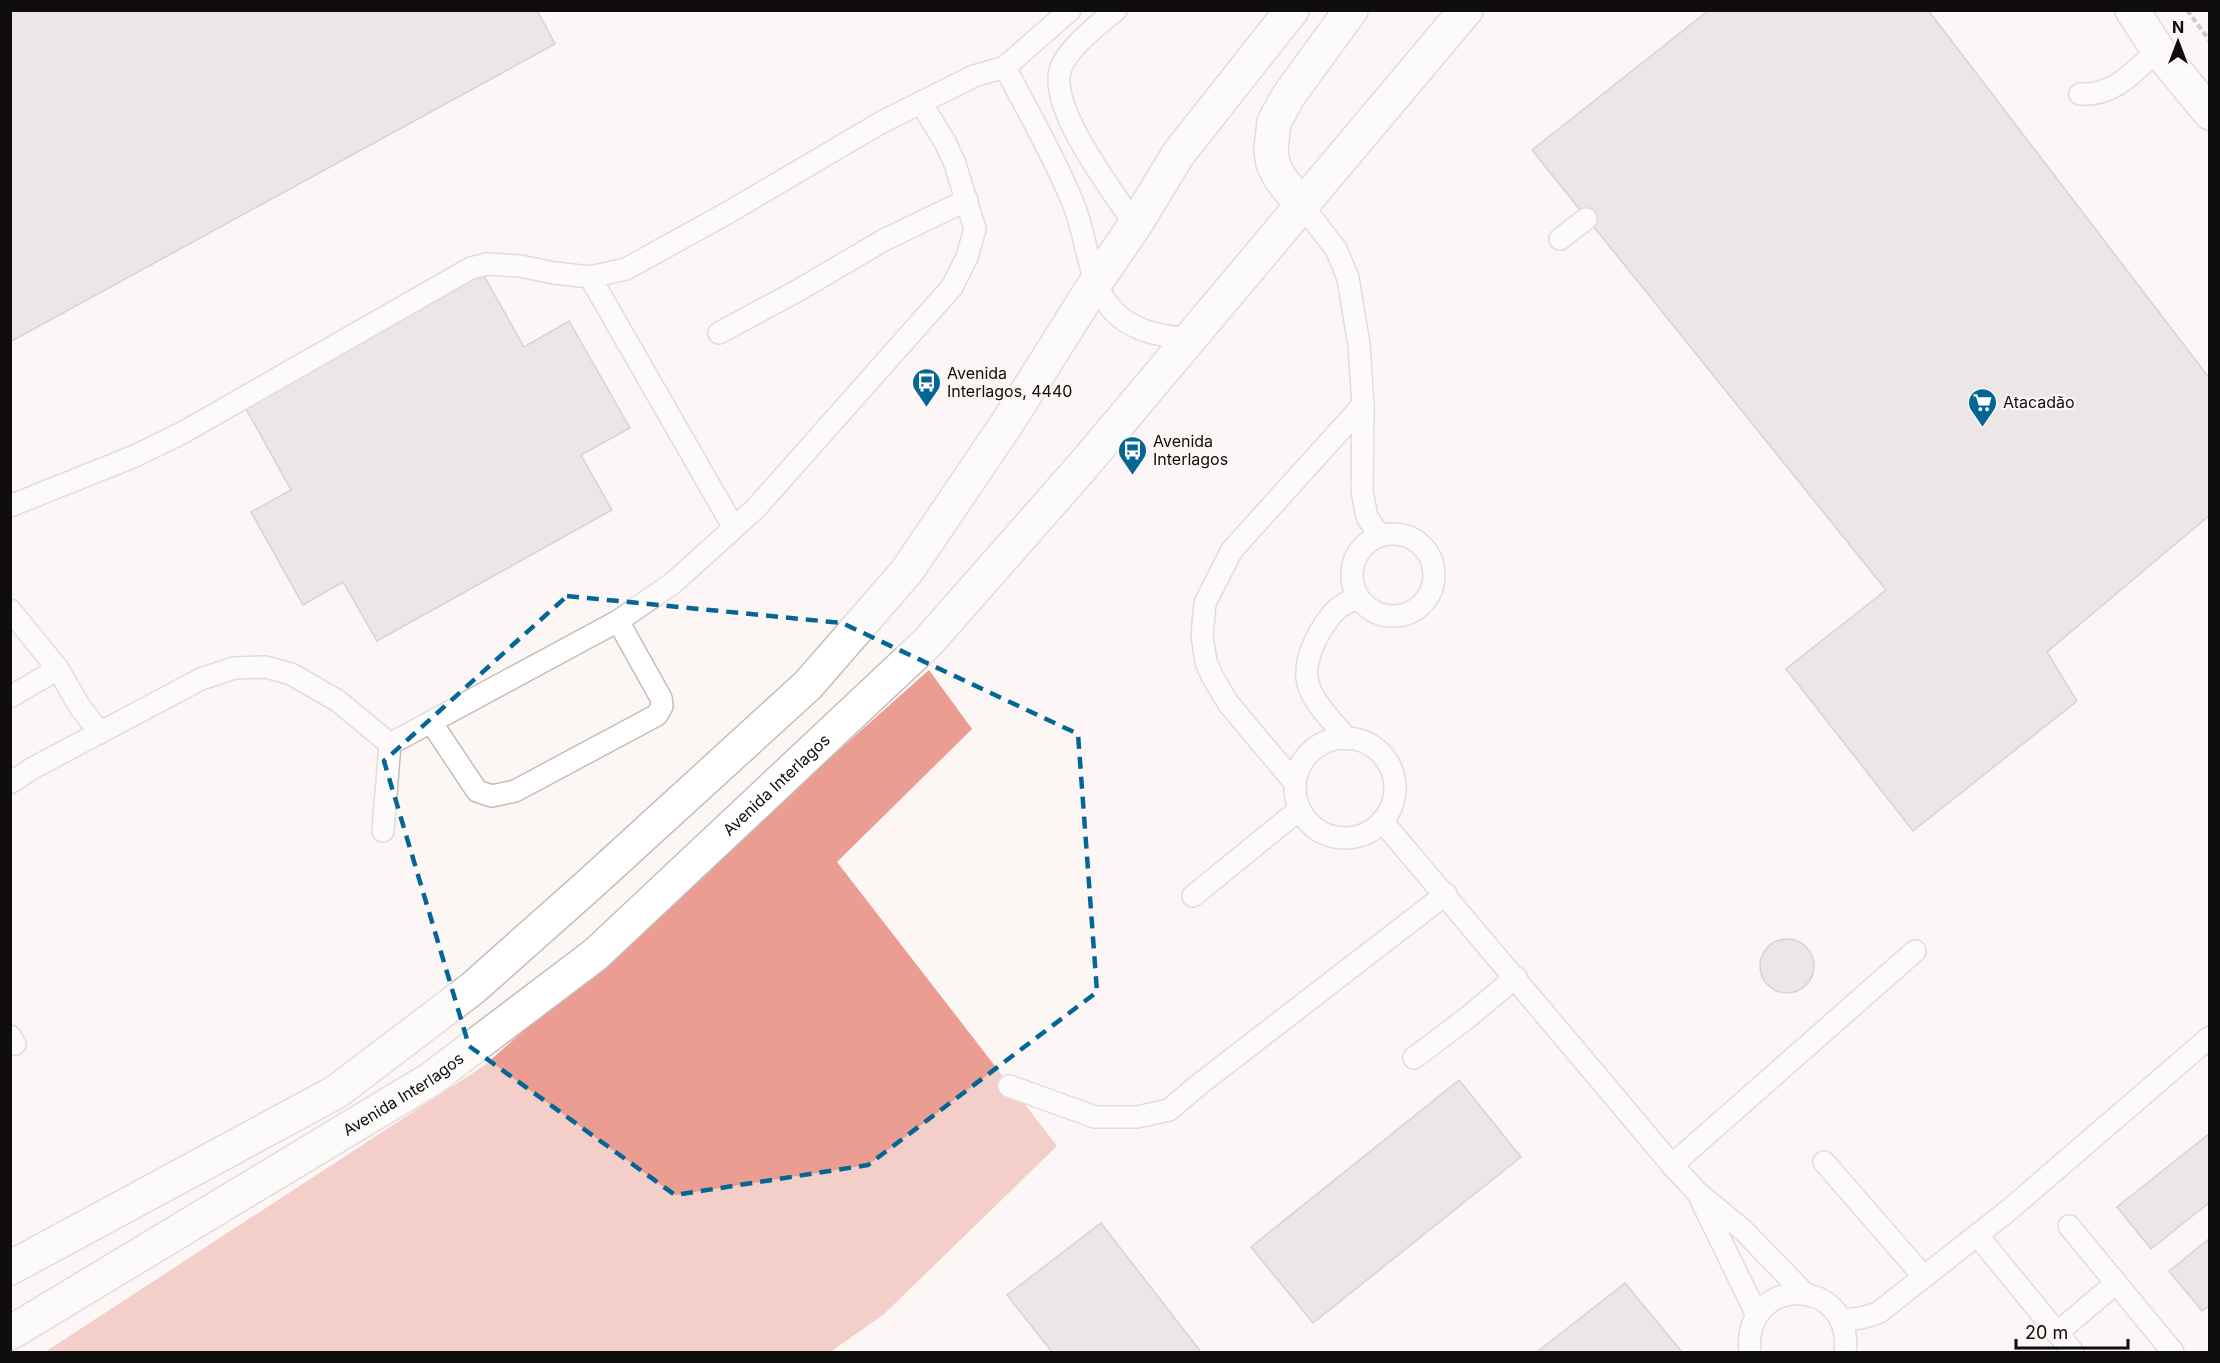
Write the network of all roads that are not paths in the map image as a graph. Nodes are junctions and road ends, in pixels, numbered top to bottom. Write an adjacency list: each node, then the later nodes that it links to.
1 (1070, 10): 8 (lane)
2 (1116, 10): 15 (lane)
3 (1292, 10): 15 (main road)
4 (1351, 10): 13 (main road)
5 (1466, 10): 13 (main road, Avenida Interlagos)
6 (2132, 10): 7 (main road)
7 (2158, 50): 9 (lane); 11 (main road)
8 (1005, 68): 10 (lane); 18 (lane)
9 (2080, 94)
10 (921, 103): 12 (lane); 17 (lane)
11 (2210, 113)
12 (967, 200): 19 (lane); 23 (lane)
13 (1301, 204): 20 (main road, Avenida Interlagos); 21 (lane)
14 (1586, 219): 16 (lane)
15 (1135, 225): 18 (main road)
16 (1560, 239)
17 (591, 277): 22 (lane); 23 (lane)
18 (1096, 282): 20 (lane); 51 (main road)
19 (719, 333)
20 (1189, 339): 57 (main road, Avenida Interlagos)
21 (1364, 405): 24 (lane); 35 (lane)
22 (10, 506)
23 (734, 528): 27 (lane)
24 (1379, 535): 25 (lane); 25 (lane)
25 (1358, 599): 32 (lane)
26 (10, 610): 28 (lane)
27 (618, 621): 30 (lane); 30 (lane)
28 (58, 669): 29 (lane); 31 (lane)
29 (10, 696)
30 (431, 722): 33 (lane)
31 (100, 733): 33 (lane); 34 (lane)
32 (1347, 739): 35 (lane); 37 (lane)
33 (390, 744): 38 (lane)
34 (10, 783)
35 (1295, 783): 36 (lane)
36 (1300, 809): 37 (lane); 40 (lane)
37 (1382, 821): 39 (lane)
38 (383, 831)
39 (1446, 894): 42 (lane); 45 (lane)
40 (1193, 896)
41 (1915, 951): 47 (lane)
42 (1516, 977): 44 (lane); 47 (lane)
43 (2210, 1037): 50 (lane)
44 (1413, 1058)
45 (1009, 1086)
46 (1824, 1162): 52 (lane)
47 (1672, 1165): 48 (lane)
48 (1697, 1192): 54 (lane); 55 (lane)
49 (2069, 1226): 53 (lane)
50 (1977, 1235): 52 (lane); 58 (lane)
51 (10, 1268)
52 (1924, 1277): 56 (lane)
53 (2116, 1283): 58 (lane); 62 (lane)
54 (1805, 1294): 55 (lane); 56 (lane)
55 (1757, 1315): 59 (lane)
56 (1841, 1320): 60 (lane)
57 (10, 1333)
58 (2057, 1333): 61 (lane)
59 (1750, 1353)
60 (1845, 1353)
61 (2073, 1353)
62 (2173, 1353)

